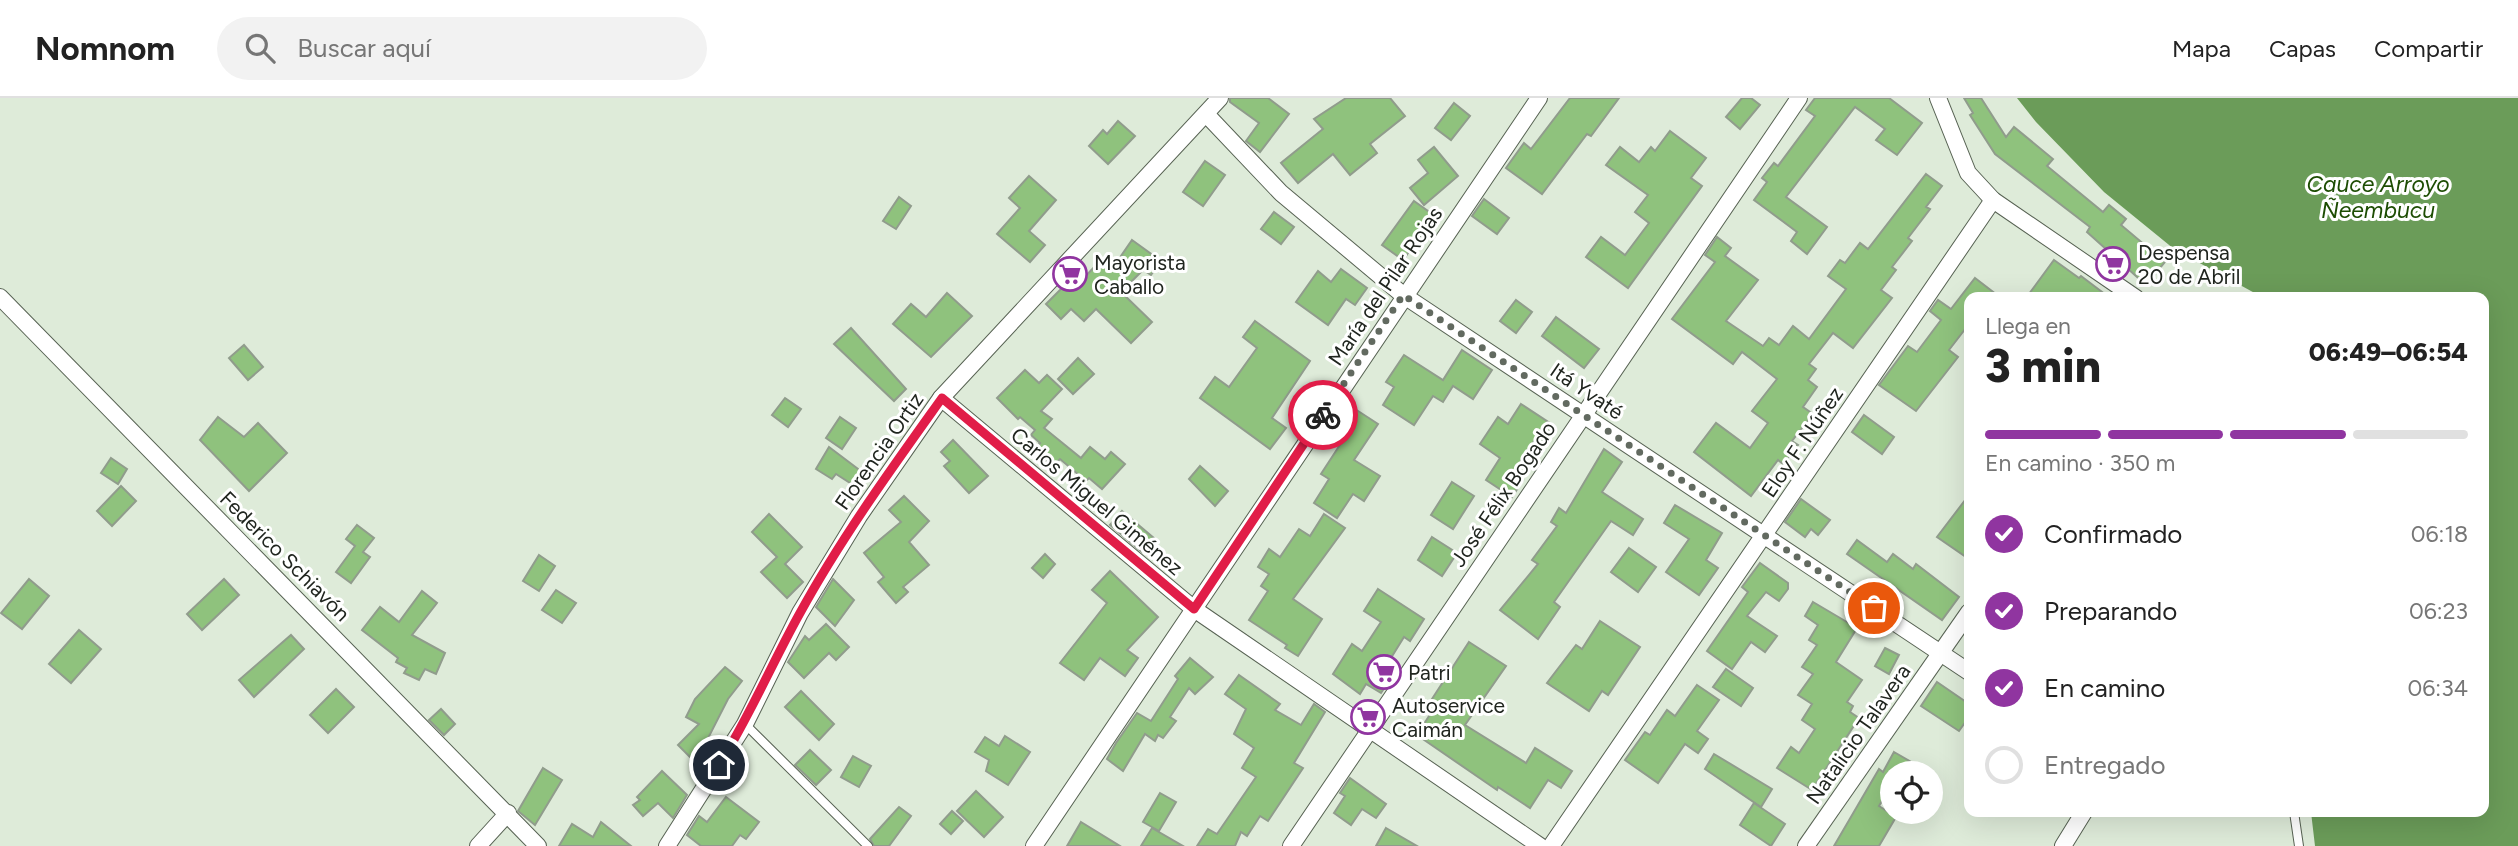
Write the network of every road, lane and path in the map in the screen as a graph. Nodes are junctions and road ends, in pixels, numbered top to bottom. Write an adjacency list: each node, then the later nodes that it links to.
1 (1220, 98): 5 (street, Florencia Ortiz)
2 (1539, 98): 8 (street, María del Pilar Rojas)
3 (1799, 98): 11 (street, José Félix Bogado)
4 (1938, 98): 6 (street)
5 (1206, 114): 8 (street, Itá Yvaté); 10 (street, Florencia Ortiz)
6 (1993, 200): 7 (street); 12 (street, Eloy F. Núñez)
7 (2127, 292)
8 (1403, 295): 11 (street, Itá Yvaté); 13 (street, María del Pilar Rojas)
9 (0, 297): 19 (street, Federico Schiavón)
10 (942, 398): 13 (street, Carlos Miguel Giménez); 17 (street, Florencia Ortiz)
11 (1583, 413): 12 (street, Itá Yvaté); 18 (street, José Félix Bogado)
12 (1764, 536): 15 (street, Itá Yvaté); 29 (street, Eloy F. Núñez)
13 (1194, 609): 18 (street, Carlos Miguel Giménez); 26 (street, María del Pilar Rojas)
14 (1964, 619): 15 (street, Natalicio Talavera)
15 (1941, 651): 16 (street, Itá Yvaté); 30 (street, Natalicio Talavera)
16 (1964, 668)
17 (745, 724): 24 (street, Florencia Ortiz); 25 (lane)
18 (1368, 730): 27 (street, José Félix Bogado); 28 (street, Carlos Miguel Giménez)
19 (508, 813): 22 (street); 23 (street, Federico Schiavón)
20 (2081, 817): 31 (street)
21 (2295, 817): 32 (lane)
22 (478, 846)
23 (538, 846)
24 (667, 846)
25 (868, 846)
26 (1034, 846)
27 (1291, 846)
28 (1541, 846)
29 (1551, 846)
30 (1806, 846)
31 (2063, 846)
32 (2299, 846)

